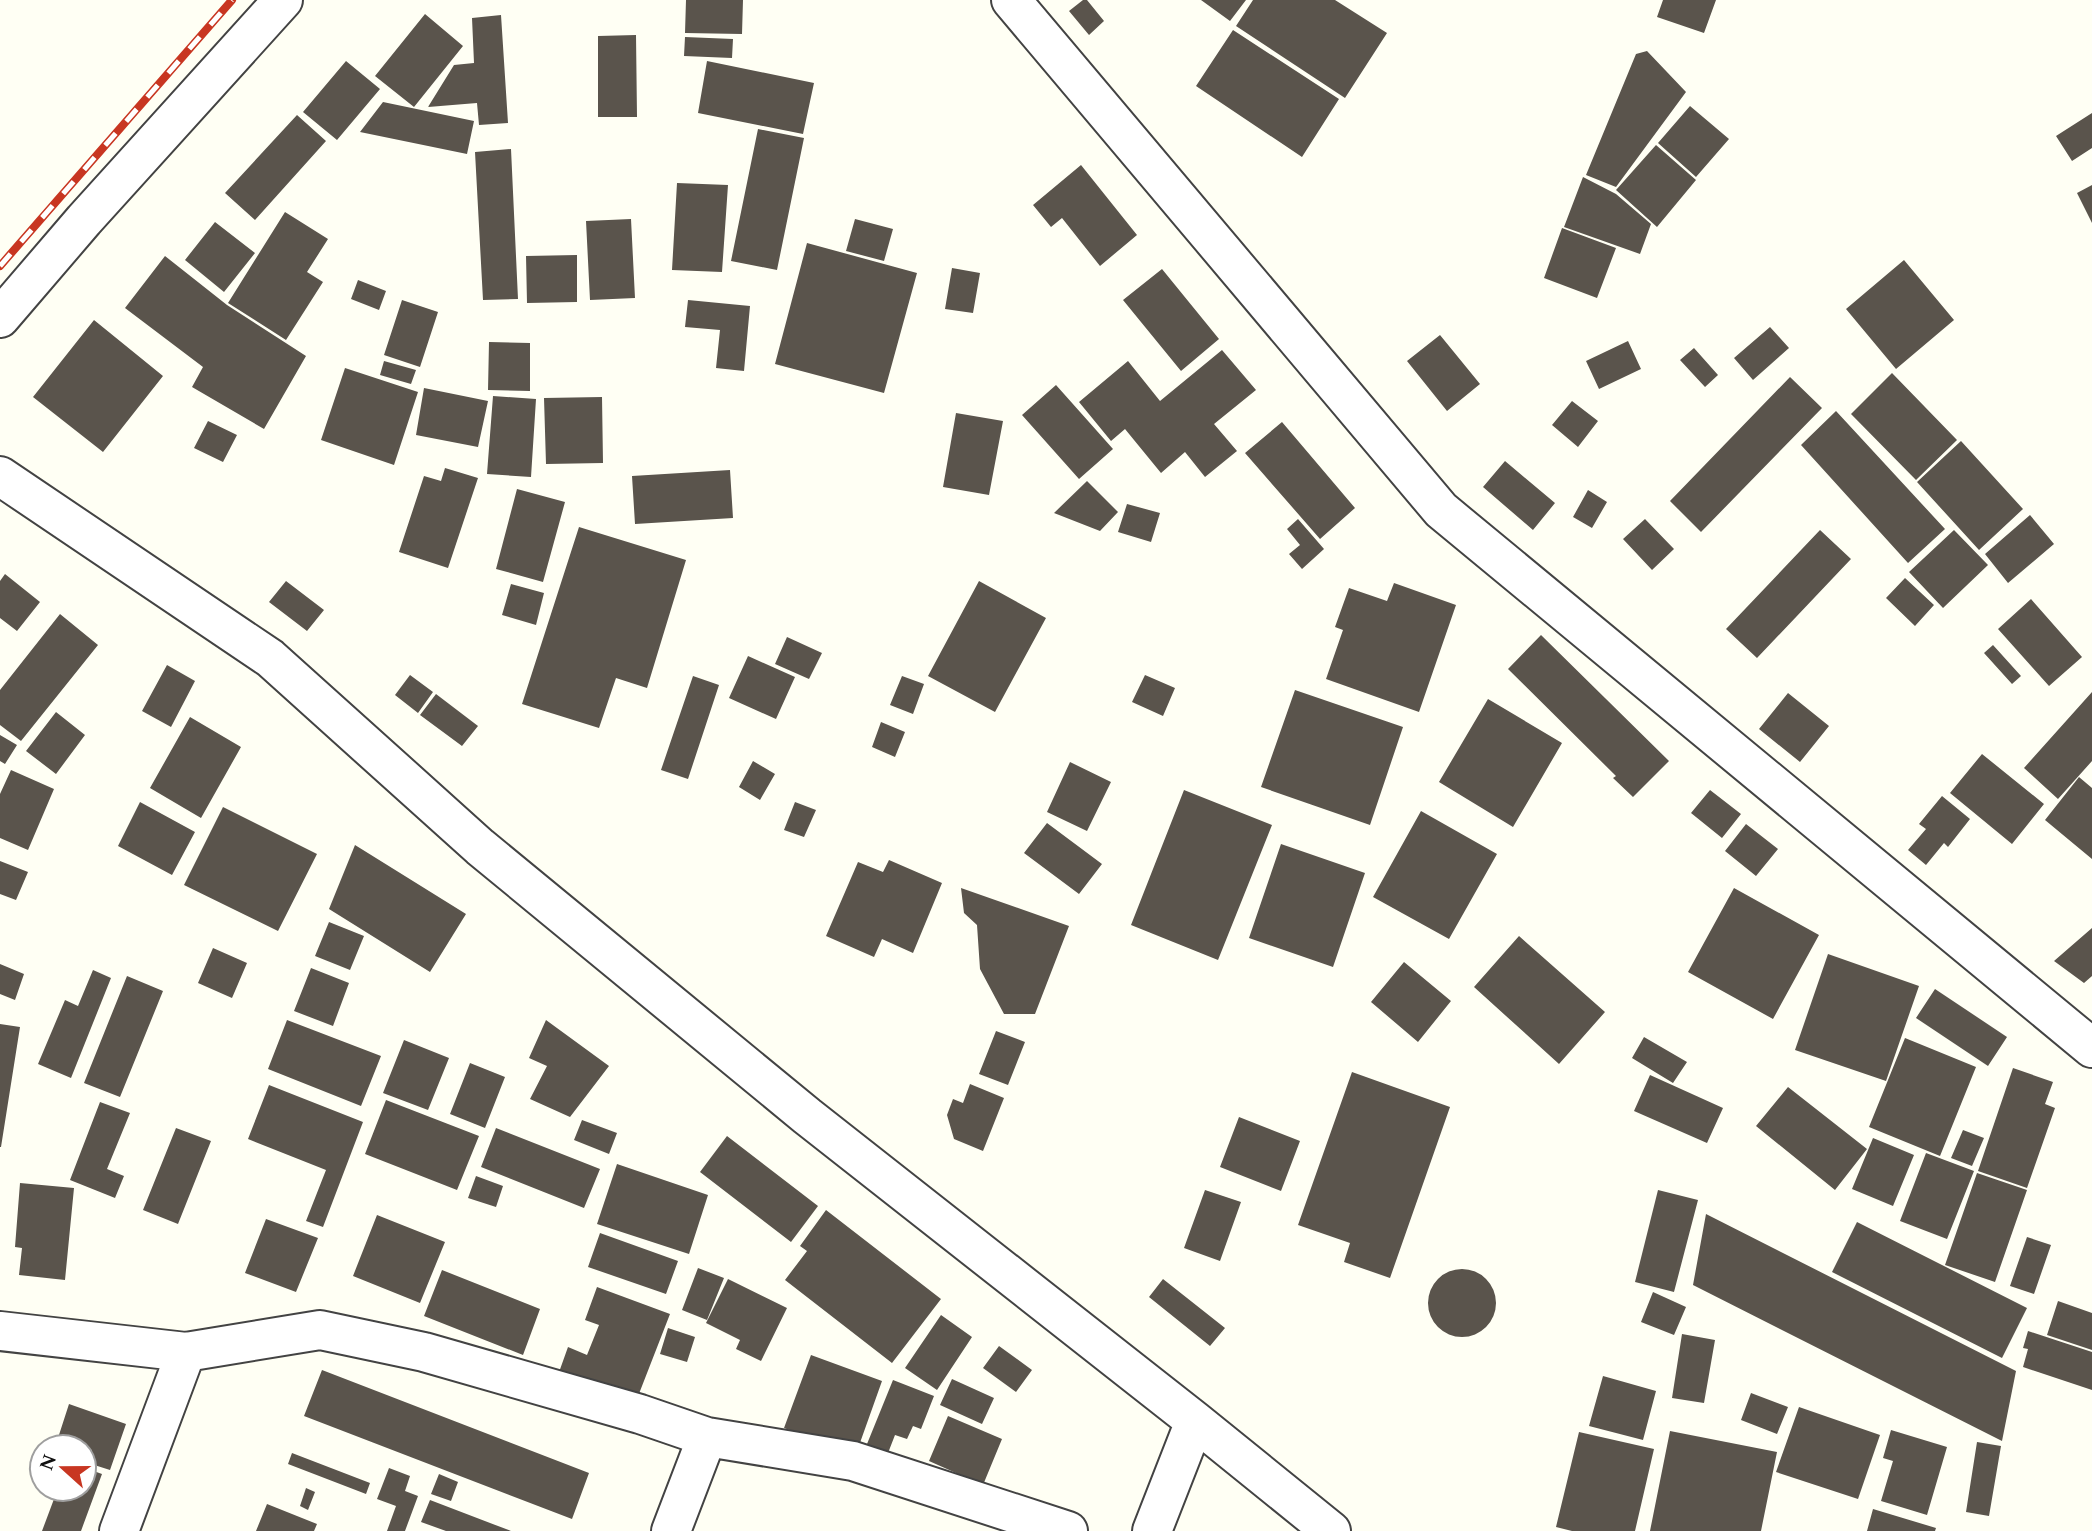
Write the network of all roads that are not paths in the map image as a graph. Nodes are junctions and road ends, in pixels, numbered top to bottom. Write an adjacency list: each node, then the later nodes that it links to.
1 (283, 0): 3 (street)
2 (1012, 0): 5 (street)
3 (0, 318)
4 (0, 475): 8 (street)
5 (2092, 1048)
6 (0, 1331): 7 (street)
7 (186, 1352): 9 (street); 10 (street)
8 (1195, 1421): 13 (street); 14 (street)
9 (707, 1437): 11 (street); 12 (street)
10 (120, 1531)
11 (671, 1531)
12 (1068, 1531)
13 (1152, 1531)
14 (1331, 1531)

